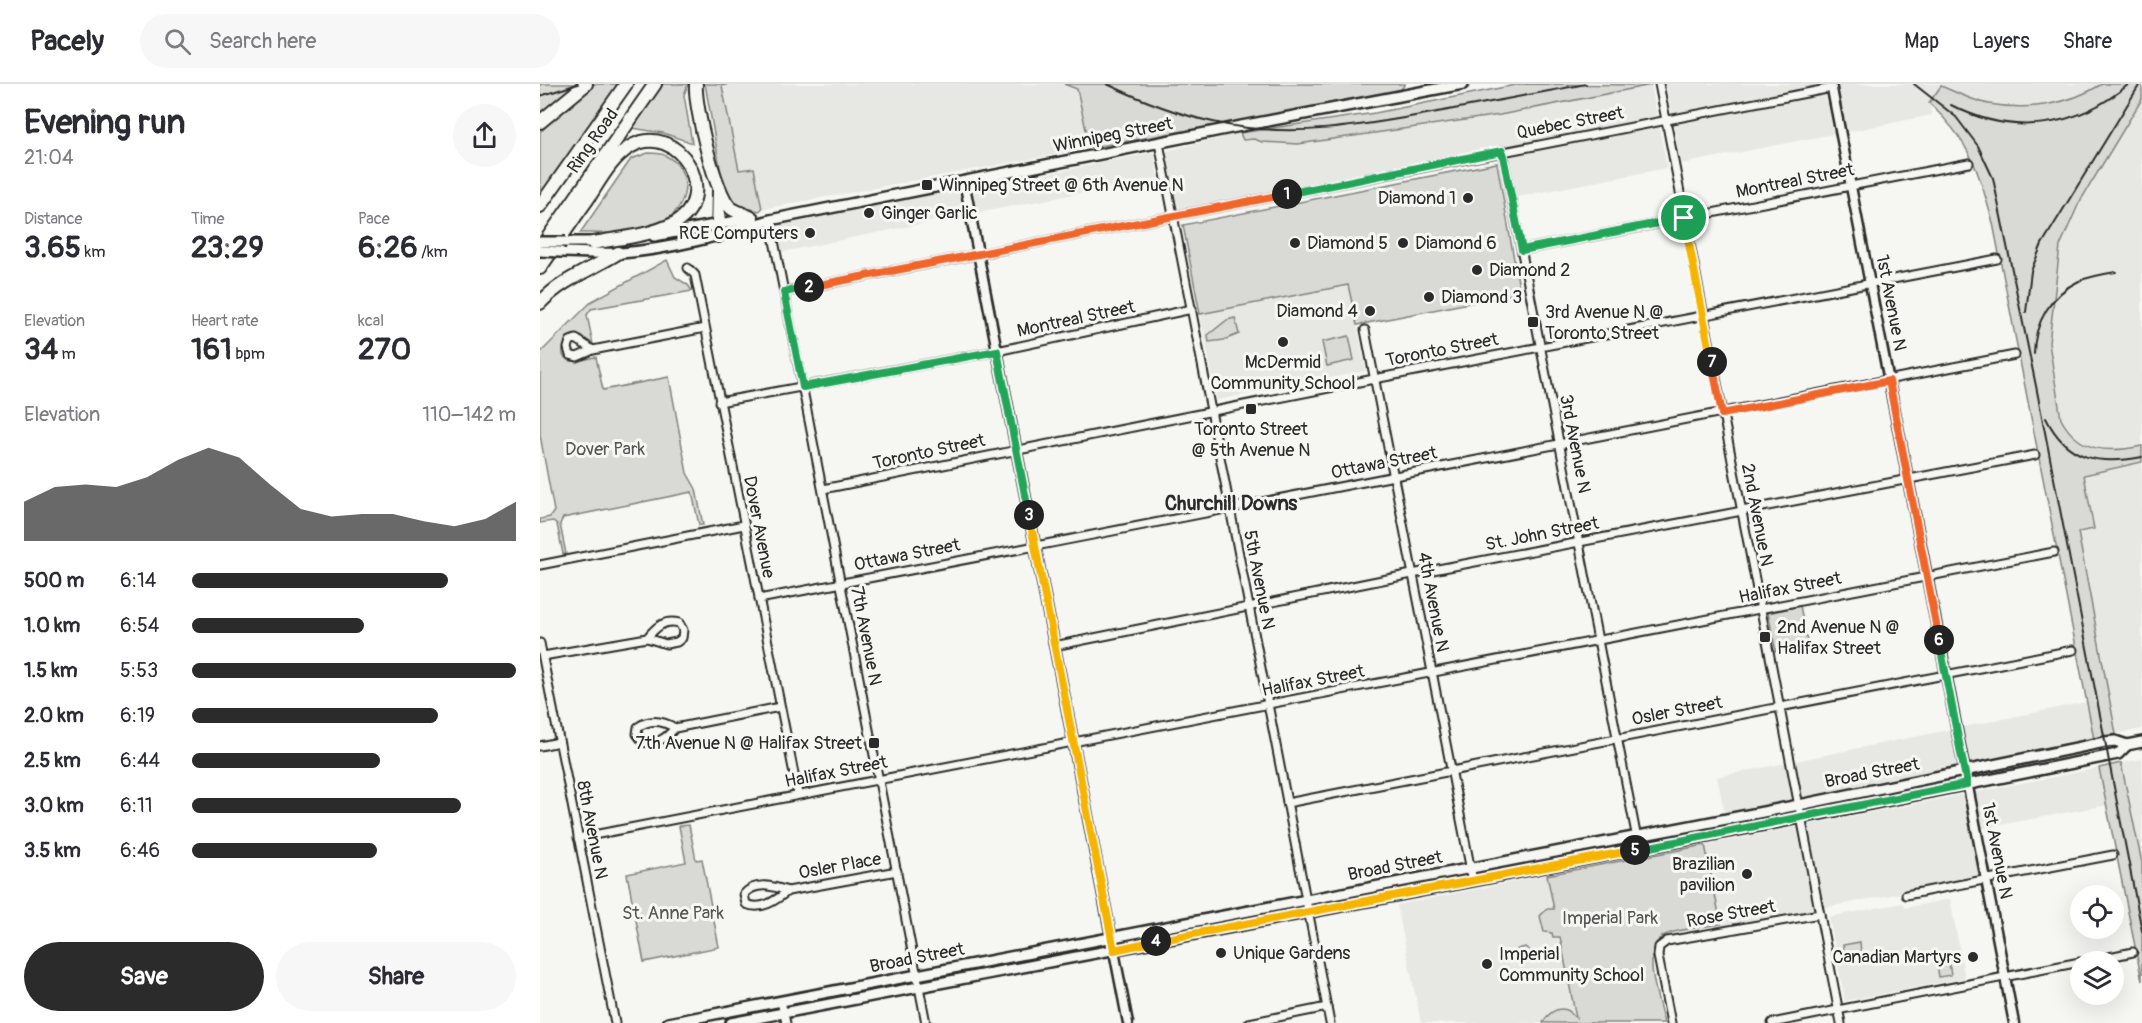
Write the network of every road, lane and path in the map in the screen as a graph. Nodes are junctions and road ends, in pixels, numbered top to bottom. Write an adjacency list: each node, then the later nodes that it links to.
1 (586, 84): 9 (highway)
2 (626, 84): 16 (highway, Ring Road)
3 (655, 84): 24 (highway, Ring Road)
4 (696, 84): 15 (highway)
5 (1463, 84): 10 (main road, Winnipeg Street)
6 (1659, 84): 8 (street, 2nd Avenue N)
7 (1832, 86): 8 (street, Quebec Street); 14 (street, 1st Avenue N)
8 (1665, 119): 11 (street, Quebec Street); 19 (street, 2nd Avenue N)
9 (540, 122)
10 (1160, 143): 13 (main road, Winnipeg Street); 17 (street, 5th Avenue N)
11 (1502, 151): 17 (street, Quebec Street); 25 (street, 3rd Avenue N)
12 (1969, 163): 14 (street, Montreal Street)
13 (964, 182): 20 (main road, Winnipeg Street); 27 (street)
14 (1851, 186): 19 (street, Montreal Street); 31 (street, 1st Avenue N)
15 (719, 188): 18 (highway); 21 (highway)
16 (540, 206)
17 (1173, 216): 27 (street, Quebec Street); 34 (street, 5th Avenue N)
18 (752, 218): 20 (main road, Winnipeg Street); 21 (main road, Winnipeg Street)
19 (1684, 218): 25 (street, Montreal Street); 35 (street, 2nd Avenue N)
20 (770, 219): 21 (main road, Winnipeg Street); 32 (street, 7th Avenue N)
21 (719, 230): 23 (main road, Winnipeg Street); 26 (main road, Winnipeg Street)
22 (540, 242): 23 (main road, Winnipeg Street, bridge)
23 (593, 243): 29 (highway)
24 (540, 250): 26 (main road, Winnipeg Street, bridge)
25 (1522, 250): 38 (street, 3rd Avenue N)
26 (618, 253): 33 (highway)
27 (978, 253): 32 (street, Quebec Street); 40 (street)
28 (1997, 259): 31 (street, Toronto Street)
29 (540, 268)
30 (688, 268): 36 (street, Dover Avenue)
31 (1870, 282): 35 (street, Toronto Street); 43 (street, 1st Avenue N)
32 (784, 292): 44 (street, 7th Avenue N)
33 (540, 303)
34 (1192, 309): 40 (street, Montreal Street); 46 (street, 5th Avenue N)
35 (1703, 316): 38 (street, Toronto Street); 47 (street, 2nd Avenue N)
36 (705, 328): 39 (street); 45 (street, Dover Avenue)
37 (1365, 330): 42 (street, 4th Avenue N)
38 (1541, 347): 42 (street, Toronto Street); 48 (street, 3rd Avenue N)
39 (593, 350)
40 (997, 351): 44 (street, Montreal Street); 49 (street)
41 (2015, 356): 43 (street, Ottawa Street)
42 (1374, 379): 46 (street, Toronto Street); 51 (street, 4th Avenue N)
43 (1889, 381): 47 (street, Ottawa Street); 52 (street, 1st Avenue N)
44 (803, 387): 45 (street, Montreal Street); 53 (street, 7th Avenue N)
45 (719, 402): 56 (street, Dover Avenue)
46 (1211, 411): 49 (street, Toronto Street); 54 (street, 5th Avenue N)
47 (1722, 414): 48 (street, Ottawa Street); 55 (street, 2nd Avenue N)
48 (1560, 446): 51 (street, Ottawa Street); 57 (street, 3rd Avenue N)
49 (1016, 449): 53 (street, Toronto Street); 58 (street)
50 (2035, 455): 52 (street, St. John Street)
51 (1393, 476): 54 (street, Ottawa Street); 61 (street, 4th Avenue N)
52 (1908, 480): 55 (street, St. John Street); 62 (street, 1st Avenue N)
53 (823, 489): 63 (street, 7th Avenue N)
54 (1230, 507): 58 (street, Ottawa Street); 65 (street, 5th Avenue N)
55 (1741, 510): 57 (street, St. John Street); 66 (street, 2nd Avenue N)
56 (744, 525): 60 (street); 64 (street, Dover Avenue)
57 (1579, 543): 61 (street, St. John Street); 68 (street, 3rd Avenue N)
58 (1035, 546): 63 (street, Ottawa Street); 70 (street)
59 (2054, 552): 62 (street, Halifax Street)
60 (540, 565)
61 (1412, 574): 65 (street, St. John Street); 73 (street, 4th Avenue N)
62 (1927, 576): 66 (street, Halifax Street); 74 (street, 1st Avenue N)
63 (841, 584): 64 (street, Ottawa Street); 87 (street, 7th Avenue N)
64 (759, 599): 77 (street, Dover Avenue)
65 (1249, 607): 70 (street, St. John Street); 75 (street, 5th Avenue N)
66 (1760, 609): 68 (street, Halifax Street); 76 (street, 2nd Avenue N)
67 (647, 638): 67 (street); 72 (street)
68 (1598, 642): 73 (street, Halifax Street); 79 (street, 3rd Avenue N)
69 (540, 643): 72 (street, 8th Avenue N)
70 (1054, 646): 81 (street)
71 (2073, 650): 74 (street, Osler Street)
72 (543, 657): 80 (street, 8th Avenue N)
73 (1432, 672): 75 (street, Halifax Street); 85 (street, 4th Avenue N)
74 (1946, 674): 76 (street, Osler Street); 86 (street, 1st Avenue N)
75 (1268, 705): 81 (street, Halifax Street); 90 (street, 5th Avenue N)
76 (1779, 706): 79 (street, Osler Street); 91 (street, 2nd Avenue N)
77 (780, 707): 78 (street); 89 (street, Dover Avenue)
78 (675, 728): 78 (street)
79 (1617, 738): 85 (street, Osler Street); 93 (street, 3rd Avenue N)
80 (559, 742): 83 (street); 94 (street, 8th Avenue N)
81 (1073, 742): 87 (street, Halifax Street); 106 (street)
82 (2142, 742): 84 (main road, Broad Street)
83 (540, 746)
84 (2127, 746): 86 (main road, Broad Street); 88 (main road, Broad Street)
85 (1451, 770): 90 (street, Osler Street); 97 (street, 4th Avenue N)
86 (1965, 772): 88 (street, 1st Avenue N); 91 (main road, Broad Street)
87 (879, 778): 89 (street, Halifax Street); 98 (street, 7th Avenue N)
88 (1967, 784): 92 (main road, Broad Street); 99 (street, 1st Avenue N)
89 (798, 794): 94 (street, Halifax Street)
90 (1287, 803): 103 (street, 5th Avenue N)
91 (1799, 805): 92 (street, 2nd Avenue N); 93 (main road, Broad Street)
92 (1801, 818): 95 (main road, Broad Street); 105 (street, 2nd Avenue N)
93 (1636, 836): 95 (street, 3rd Avenue N); 97 (main road, Broad Street)
94 (578, 838): 118 (street, 8th Avenue N)
95 (1639, 849): 100 (main road, Broad Street)
96 (2113, 855): 99 (street)
97 (1470, 868): 100 (street, 4th Avenue N); 103 (main road, Broad Street)
98 (897, 871): 101 (street, Osler Place); 111 (street, 7th Avenue N)
99 (1986, 879): 102 (street); 112 (street, 1st Avenue N)
100 (1473, 881): 104 (main road, Broad Street)
101 (788, 891): 101 (street, Osler Place)
102 (1906, 895)
103 (1306, 900): 104 (street, 5th Avenue N); 106 (main road, Broad Street)
104 (1308, 912): 107 (main road, Broad Street); 115 (street, 5th Avenue N)
105 (1820, 914): 116 (street, 2nd Avenue N); 125 (street, Rose Street)
106 (1111, 937): 107 (street); 111 (main road, Broad Street)
107 (1114, 950): 113 (main road, Broad Street); 122 (street)
108 (2133, 952): 109 (street)
109 (2124, 954)
110 (2070, 964): 112 (street)
111 (917, 975): 113 (street, 7th Avenue N); 114 (main road, Broad Street)
112 (2005, 977): 116 (street); 128 (street, 1st Avenue N)
113 (920, 988): 117 (main road, Broad Street); 121 (street, 7th Avenue N)
114 (781, 1001): 117 (street); 119 (main road, Broad Street)
115 (1327, 1007): 123 (street); 124 (street, 5th Avenue N)
116 (1839, 1010): 126 (street); 127 (street, 2nd Avenue N)
117 (785, 1018): 120 (main road, Broad Street)
118 (615, 1023)
119 (668, 1023)
120 (731, 1023)
121 (926, 1023)
122 (1128, 1023)
123 (1249, 1023)
124 (1330, 1023)
125 (1671, 1023)
126 (1772, 1023)
127 (1841, 1023)
128 (2014, 1023)

